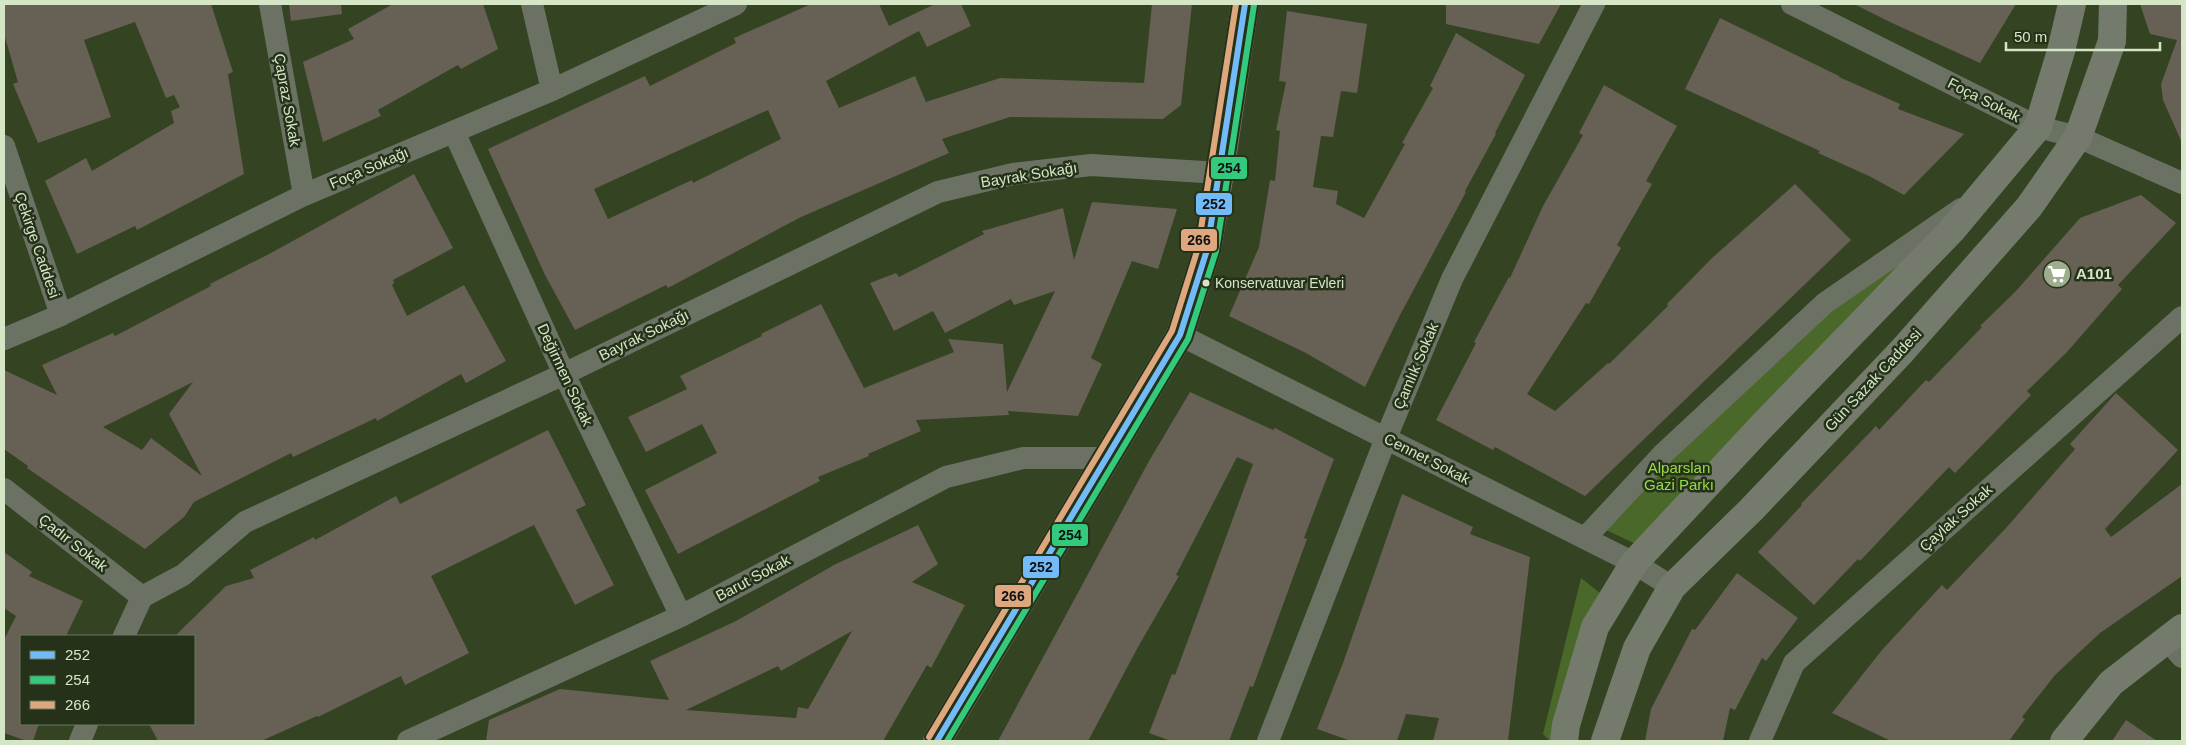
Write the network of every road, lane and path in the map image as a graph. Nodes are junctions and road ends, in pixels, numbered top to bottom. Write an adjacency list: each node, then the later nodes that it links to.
1 (270, 4): 16 (street, Çapraz Sokak)
2 (532, 4): 9 (street)
3 (736, 4): 9 (street, Foça Sokağı)
4 (1245, 4): 14 (main road)
5 (1594, 4): 23 (street, Çamlık Sokak)
6 (1792, 4): 10 (street, Foça Sokak)
7 (2072, 4): 10 (main road)
8 (2113, 4): 12 (main road, Gün Sazak Caddesi)
9 (552, 90): 11 (street, Foça Sokağı)
10 (2038, 127): 12 (street, Foça Sokak); 17 (main road)
11 (454, 132): 16 (street, Foça Sokağı); 22 (street, Değirmen Sokak)
12 (2078, 137): 15 (street, Foça Sokak); 28 (main road, Gün Sazak Caddesi)
13 (4, 146): 18 (street, Çekirge Caddesi)
14 (1220, 173): 20 (main road); 22 (street, Bayrak Sokağı)
15 (2182, 182)
16 (304, 195): 18 (street, Foça Sokağı)
17 (1981, 196): 26 (street); 27 (main road)
18 (61, 315): 21 (street, Foça Sokağı)
19 (2182, 317): 40 (street, Çaylak Sokak)
20 (1180, 335): 23 (street, Cennet Sokak); 24 (main road)
21 (4, 338)
22 (564, 374): 29 (street, Bayrak Sokağı); 30 (street, Değirmen Sokak)
23 (1386, 438): 26 (street, Cennet Sokak); 37 (street, Çamlık Sokak)
24 (1107, 458): 30 (street, Barut Sokak); 36 (main road)
25 (4, 489): 29 (street, Çadır Sokak)
26 (1585, 538): 27 (street, Cennet Sokak)
27 (1634, 563): 28 (street, Cennet Sokak); 38 (main road)
28 (1672, 587): 39 (main road, Gün Sazak Caddesi)
29 (142, 596): 31 (street)
30 (680, 616): 35 (street, Barut Sokak)
31 (124, 635)
32 (2177, 642): 41 (main road)
33 (87, 725): 34 (street)
34 (80, 741)
35 (408, 741)
36 (937, 741)
37 (1268, 741)
38 (1564, 741)
39 (1605, 741)
40 (1760, 741)
41 (2064, 741)

